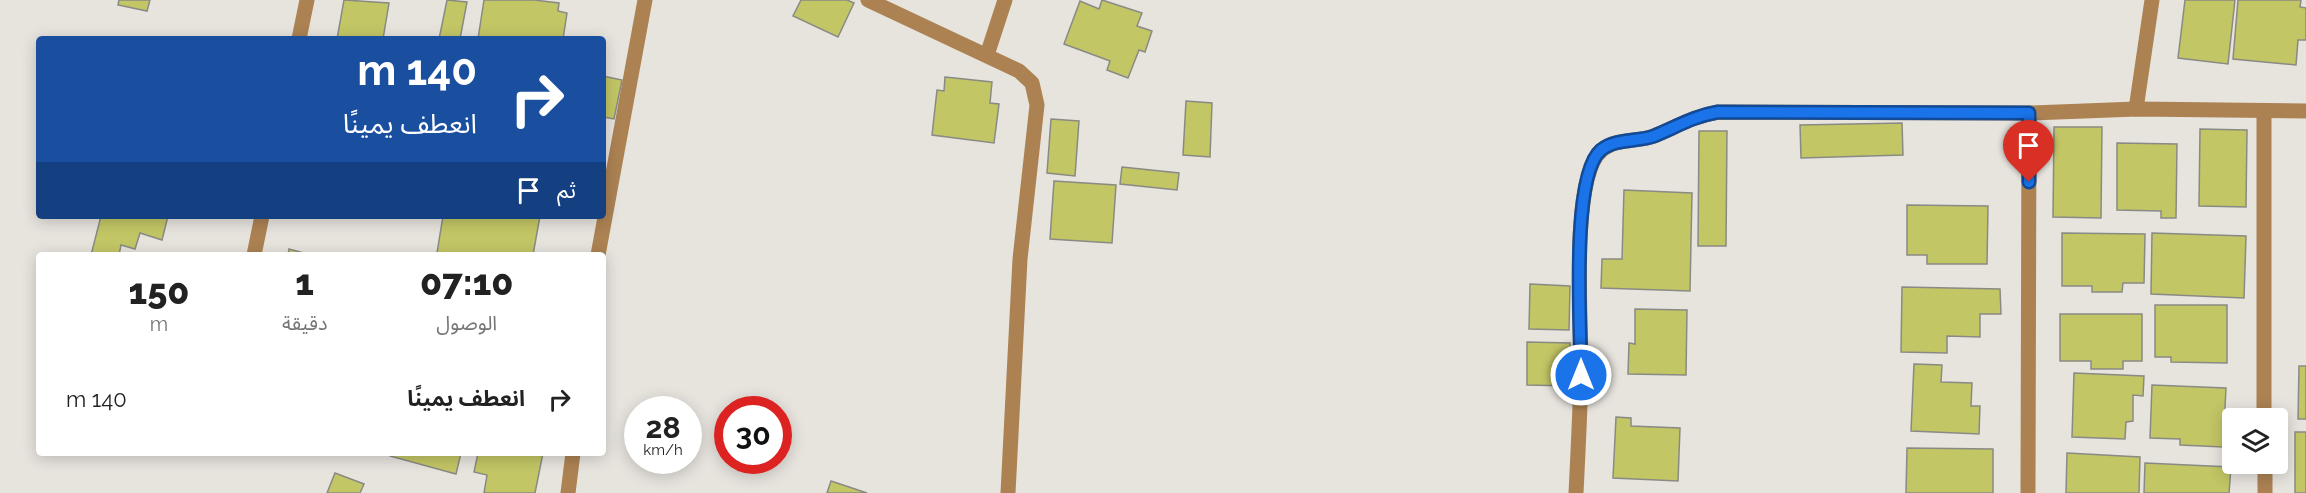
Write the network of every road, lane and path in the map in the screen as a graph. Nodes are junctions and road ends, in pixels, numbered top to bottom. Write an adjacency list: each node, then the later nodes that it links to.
1 (307, 0): 6 (street)
2 (645, 0): 12 (street)
3 (868, 0): 7 (street)
4 (1005, 0): 7 (street)
5 (2152, 0): 8 (street)
6 (300, 36)
7 (987, 55): 21 (street)
8 (2136, 109): 10 (street); 11 (street)
9 (2306, 111): 10 (street)
10 (2264, 112): 17 (street)
11 (2029, 113): 22 (street); 23 (street)
12 (606, 212)
13 (261, 219): 15 (street)
14 (605, 219): 16 (street)
15 (255, 252)
16 (599, 252)
17 (2265, 408)
18 (573, 456): 20 (street)
19 (2265, 474): 24 (street)
20 (568, 493)
21 (1008, 493)
22 (1576, 493)
23 (2028, 493)
24 (2265, 493)

